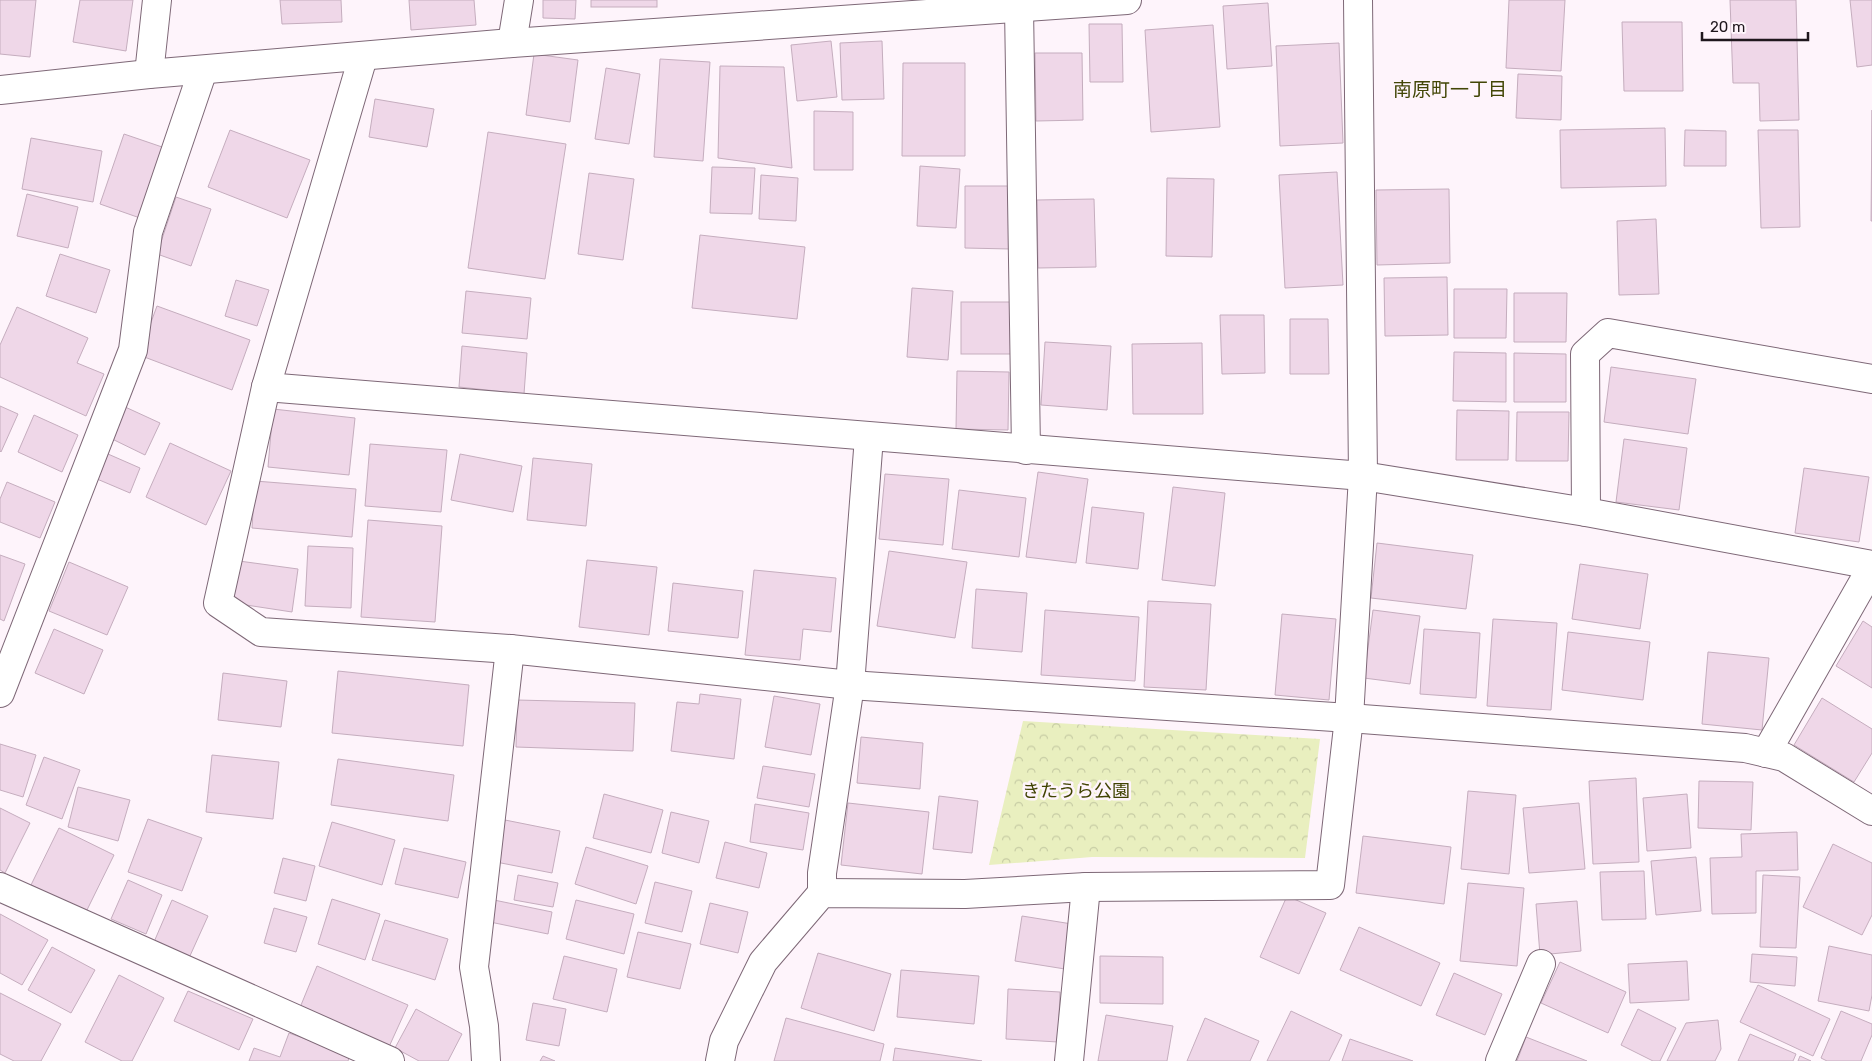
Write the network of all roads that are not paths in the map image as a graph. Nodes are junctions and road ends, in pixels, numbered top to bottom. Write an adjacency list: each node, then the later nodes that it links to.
1 (157, 0): 9 (lane)
2 (519, 0): 6 (lane)
3 (1127, 0): 5 (lane)
4 (1358, 0): 15 (lane)
5 (1020, 8): 6 (lane); 14 (lane)
6 (512, 43): 7 (lane)
7 (363, 57): 8 (lane); 12 (lane)
8 (203, 70): 9 (lane); 20 (lane)
9 (149, 74): 10 (lane)
10 (0, 90)
11 (1872, 379): 16 (lane)
12 (266, 387): 13 (lane); 18 (lane)
13 (869, 438): 14 (lane); 19 (lane)
14 (1026, 450): 15 (lane)
15 (1363, 476): 16 (lane); 21 (lane)
16 (1586, 512): 17 (lane)
17 (1872, 566): 22 (lane)
18 (510, 648): 19 (lane); 29 (lane)
19 (850, 685): 21 (lane); 26 (lane)
20 (0, 693)
21 (1349, 718): 22 (lane); 25 (lane)
22 (1766, 753): 23 (lane)
23 (1872, 811)
24 (0, 886): 28 (lane)
25 (1086, 887): 26 (lane); 31 (lane)
26 (822, 893): 30 (lane)
27 (1541, 964): 32 (lane)
28 (390, 1061)
29 (486, 1061)
30 (720, 1061)
31 (1069, 1061)
32 (1500, 1061)

